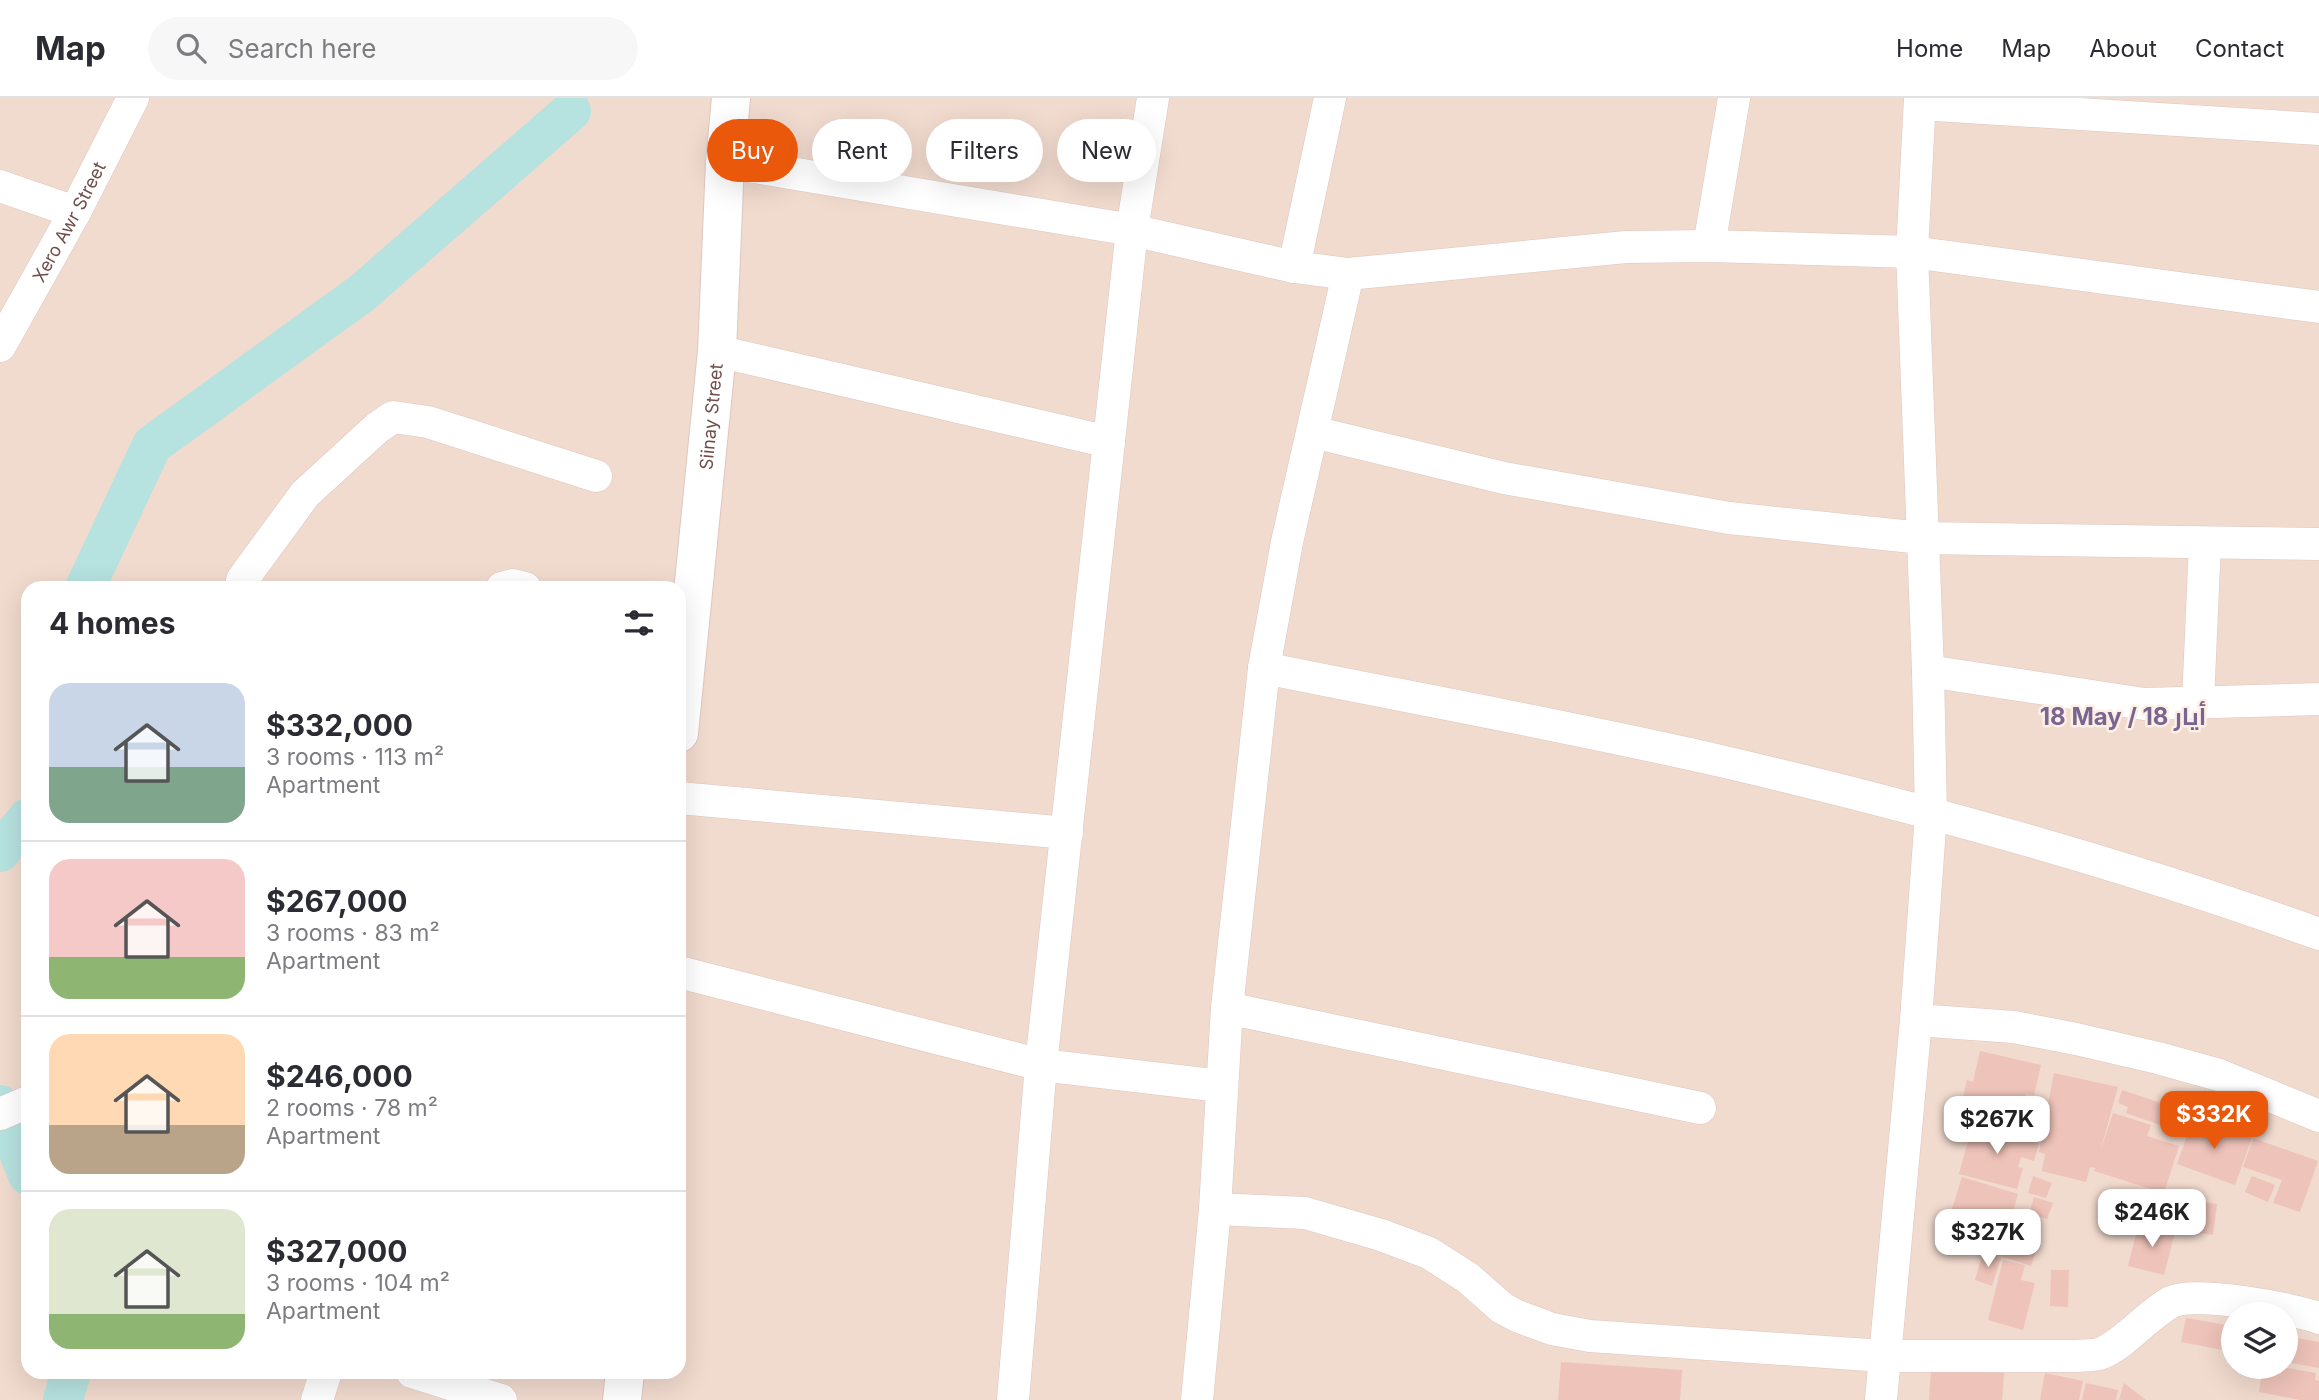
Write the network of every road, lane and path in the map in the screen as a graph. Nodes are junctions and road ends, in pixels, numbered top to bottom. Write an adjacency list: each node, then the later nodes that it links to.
1 (133, 98): 13 (street, Xero Awr Street)
2 (731, 98): 8 (street, Siinay Street)
3 (1153, 98): 14 (street)
4 (1330, 98): 17 (street)
5 (1734, 98): 15 (street)
6 (1920, 101): 7 (street); 16 (street)
7 (2278, 112): 9 (street)
8 (729, 119)
9 (2319, 129)
10 (798, 174): 14 (street)
11 (724, 182): 21 (street, Siinay Street)
12 (0, 186): 13 (street)
13 (75, 212): 20 (street, Xero Awr Street)
14 (1132, 230): 17 (street); 23 (street)
15 (1710, 246): 16 (street); 18 (street)
16 (1912, 252): 19 (street); 25 (street)
17 (1294, 267): 18 (street)
18 (1348, 274): 22 (street)
19 (2319, 307)
20 (0, 346)
21 (717, 351): 23 (street); 29 (street, Siinay Street)
22 (1313, 432): 25 (street); 30 (street)
23 (1109, 442): 36 (street)
24 (596, 476): 28 (street)
25 (1922, 538): 26 (street); 31 (street)
26 (2205, 543): 27 (street); 33 (street)
27 (2319, 544)
28 (242, 581)
29 (686, 663)
30 (1264, 668): 35 (street); 39 (street)
31 (1928, 671): 33 (street); 35 (street)
32 (2319, 699): 33 (street)
33 (2198, 702)
34 (686, 799): 36 (street)
35 (1931, 814): 37 (street); 40 (street)
36 (1067, 833): 41 (street)
37 (2319, 934)
38 (686, 974): 41 (street)
39 (1227, 1008): 42 (street); 44 (street)
40 (1916, 1020): 46 (street); 49 (street)
41 (1041, 1065): 42 (street); 56 (street)
42 (1222, 1086): 47 (street)
43 (21, 1105): 45 (street)
44 (1700, 1108)
45 (0, 1114)
46 (2319, 1116)
47 (1215, 1209): 49 (street); 57 (street)
48 (2319, 1318): 49 (street)
49 (1884, 1356): 58 (street)
50 (324, 1379): 53 (street)
51 (434, 1379): 54 (street)
52 (624, 1379): 55 (street)
53 (317, 1400)
54 (501, 1400)
55 (622, 1400)
56 (1013, 1400)
57 (1197, 1400)
58 (1881, 1400)

